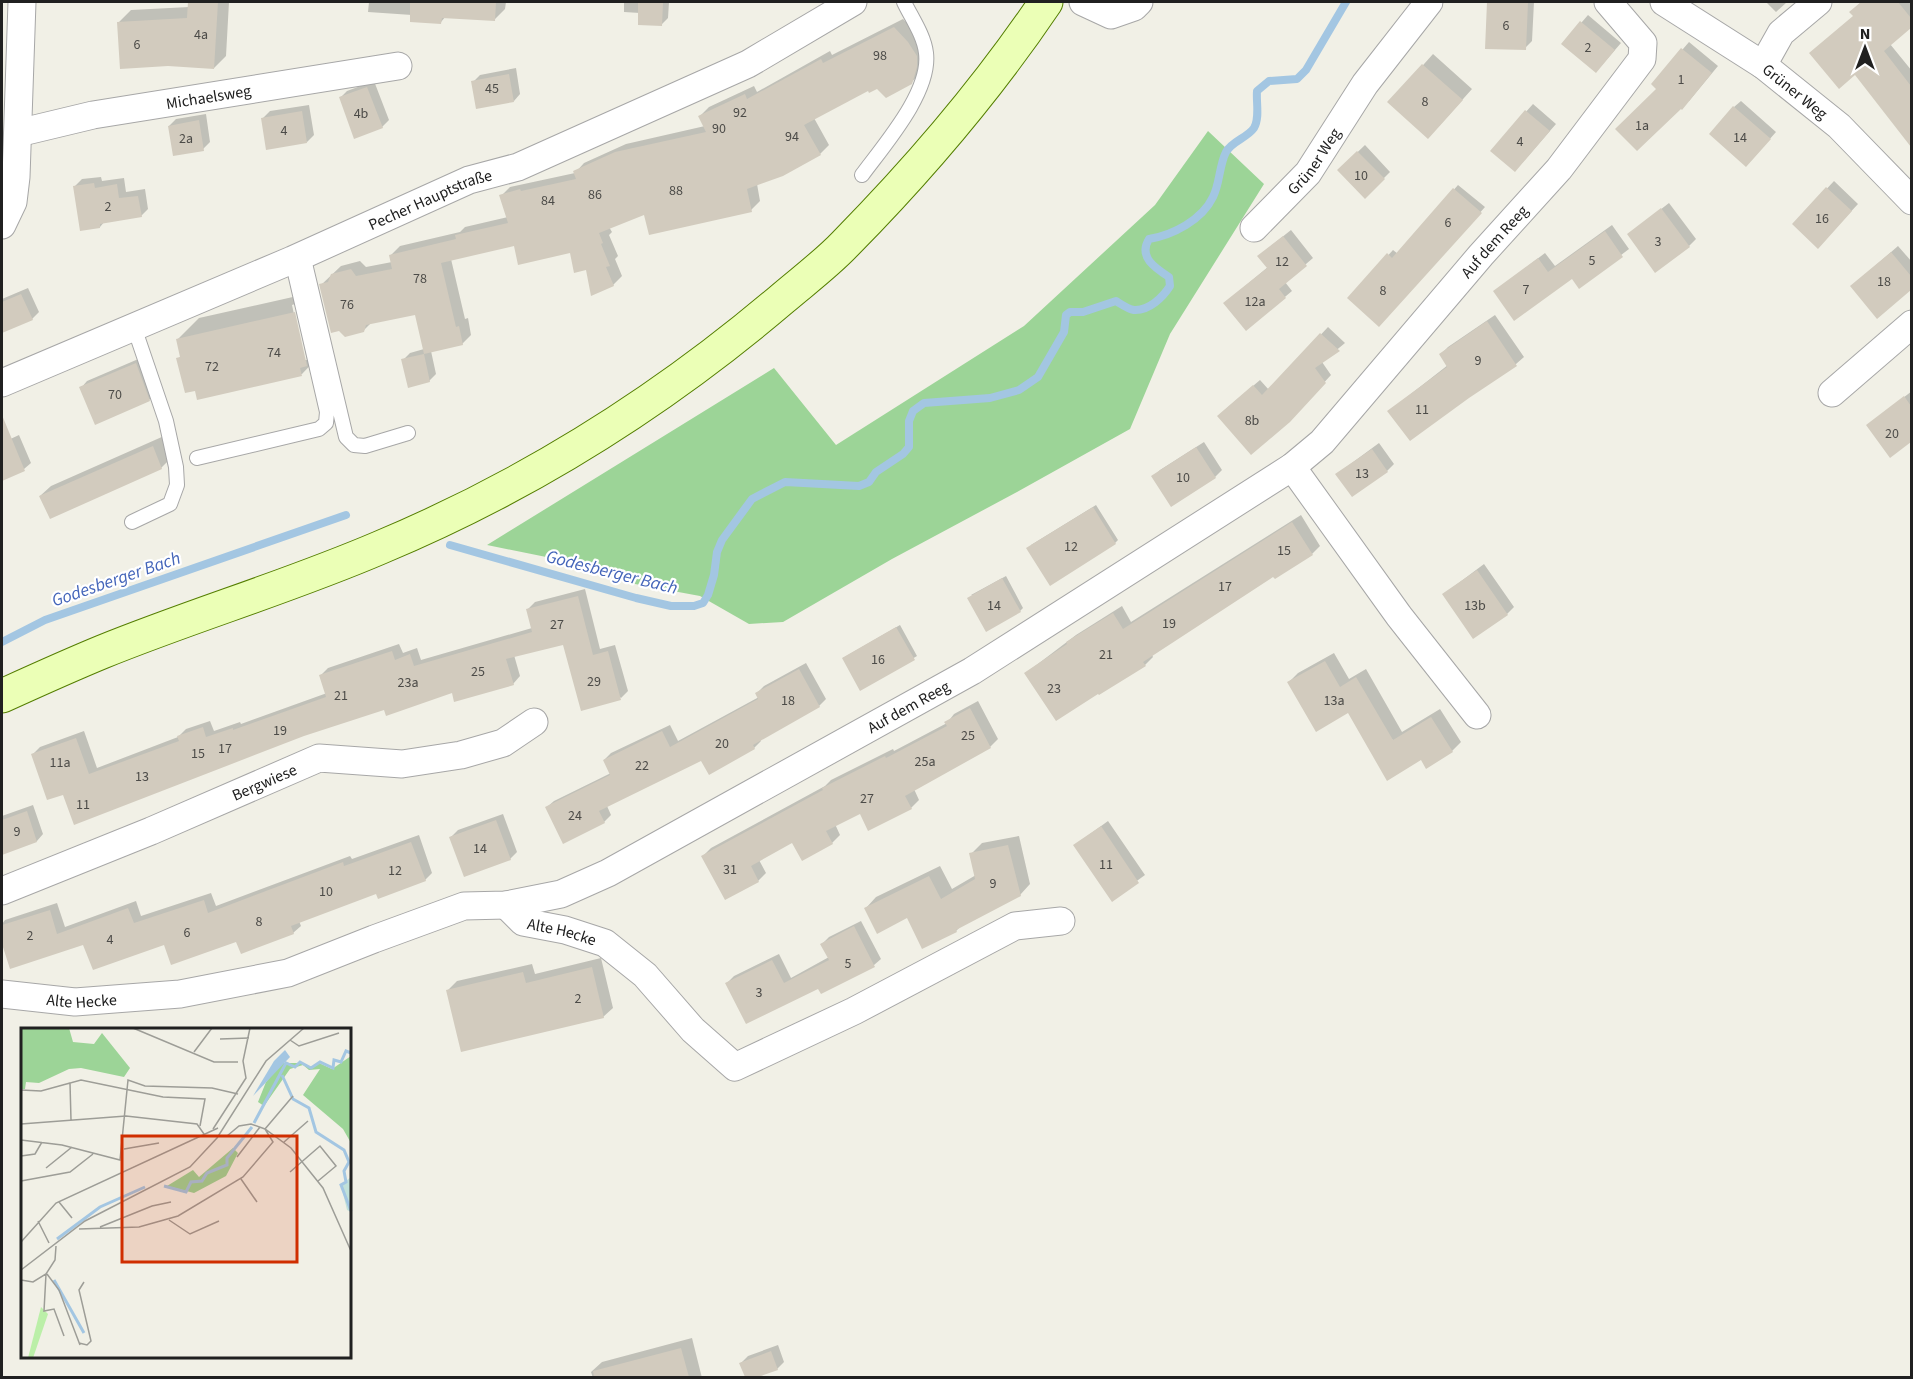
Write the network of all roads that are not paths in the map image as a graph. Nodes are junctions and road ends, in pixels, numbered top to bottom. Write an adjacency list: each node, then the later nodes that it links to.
1 (22, 2): 13 (street)
2 (853, 2): 18 (street, Pecher Hauptstraße)
3 (904, 2): 14 (lane)
4 (1046, 2): 27 (main road)
5 (1083, 2): 6 (street)
6 (1139, 2)
7 (1429, 2): 17 (street, Grüner Weg)
8 (1608, 2): 25 (street, Auf dem Reeg)
9 (1664, 2): 11 (street, Grüner Weg)
10 (1818, 2): 11 (street)
11 (1763, 65): 15 (street, Grüner Weg)
12 (398, 66): 13 (street, Michaelsweg)
13 (18, 133): 16 (street)
14 (862, 175)
15 (1911, 201)
16 (2, 225)
17 (1254, 228)
18 (298, 258): 20 (street, Pecher Hauptstraße); 23 (lane); 24 (lane)
19 (1911, 324): 22 (street)
20 (134, 327): 21 (street, Pecher Hauptstraße); 26 (lane)
21 (2, 383)
22 (1832, 393)
23 (408, 434)
24 (197, 458)
25 (1292, 467): 28 (street); 31 (street, Auf dem Reeg)
26 (132, 522)
27 (2, 696)
28 (1477, 715)
29 (534, 722): 30 (street, Bergwiese)
30 (2, 891)
31 (506, 905): 32 (street, Alte Hecke); 33 (street, Alte Hecke)
32 (1061, 921)
33 (2, 994)

